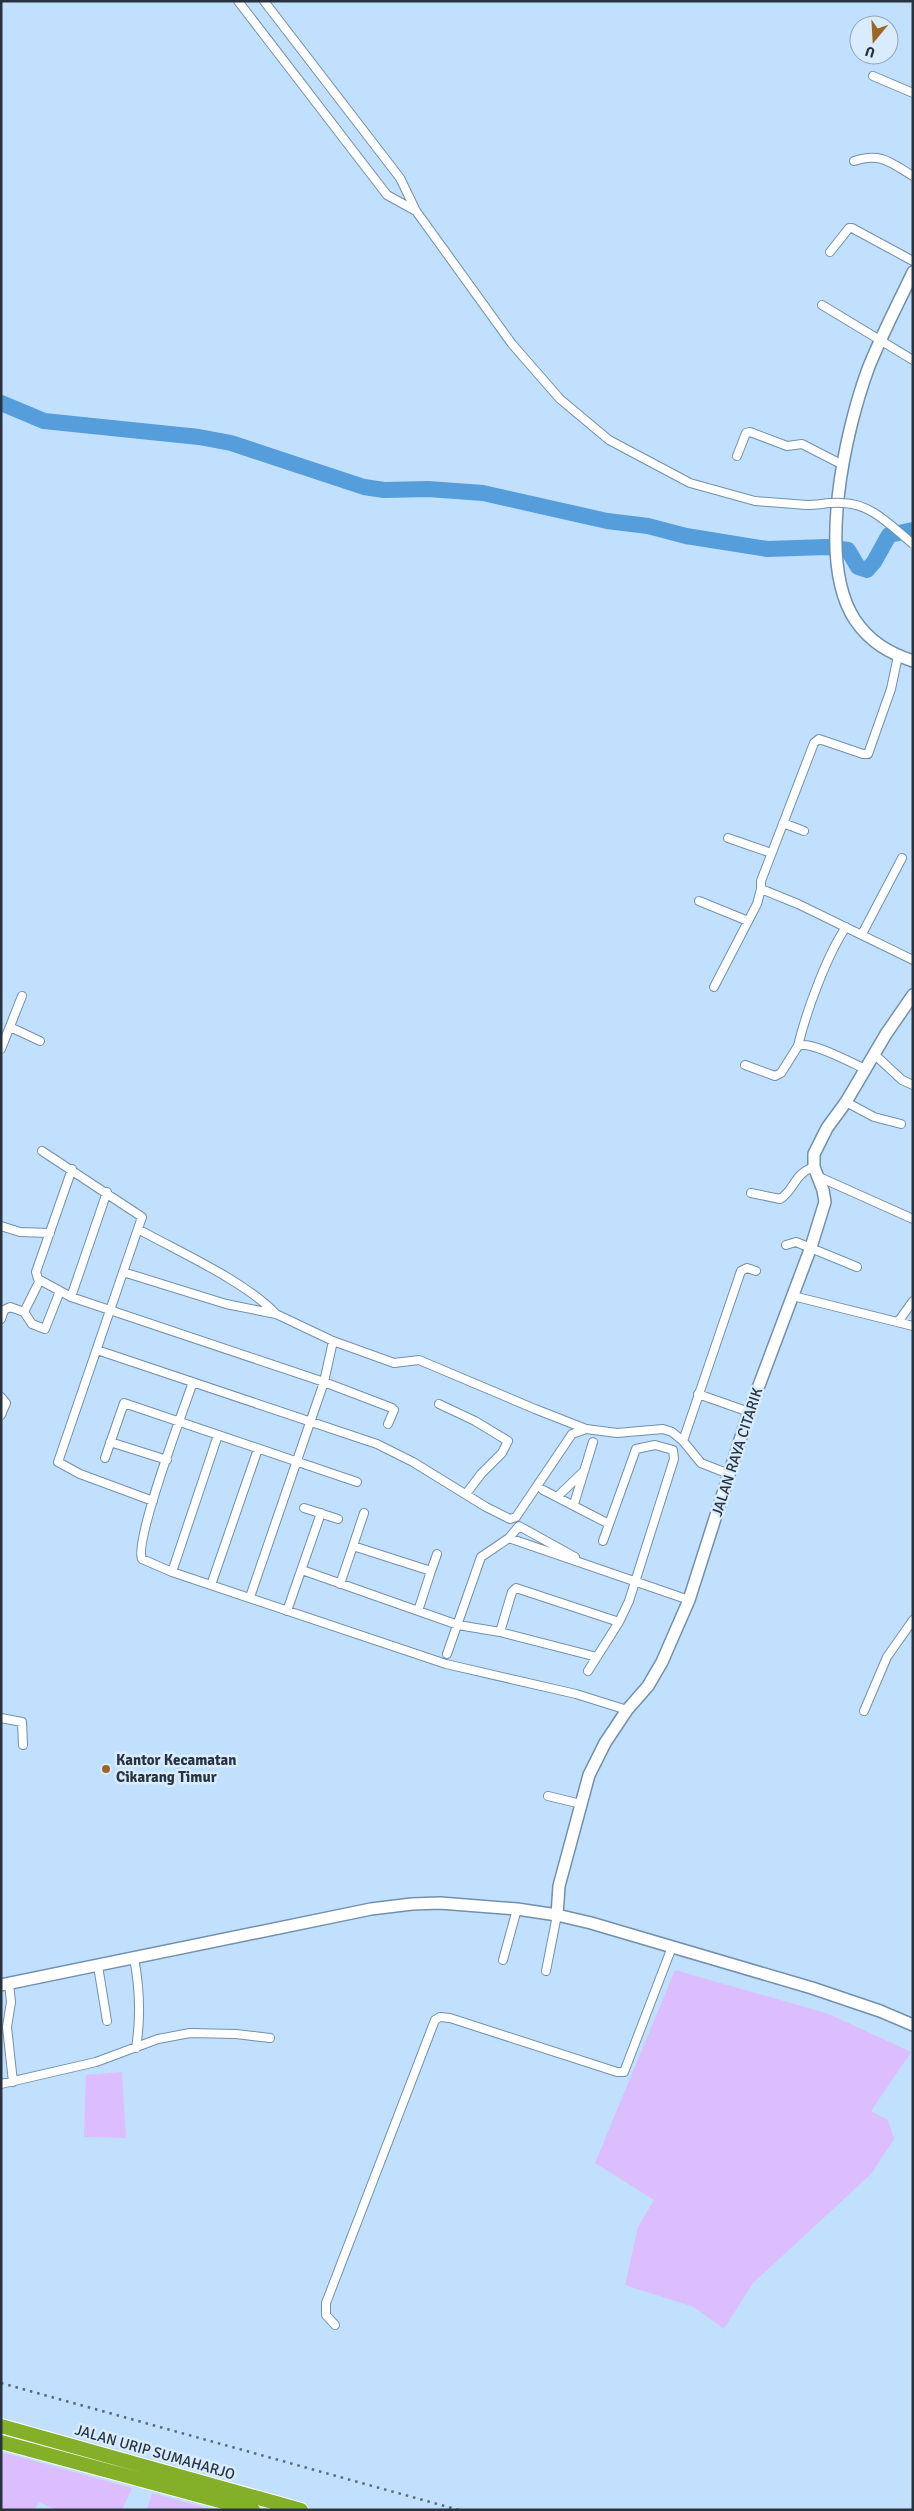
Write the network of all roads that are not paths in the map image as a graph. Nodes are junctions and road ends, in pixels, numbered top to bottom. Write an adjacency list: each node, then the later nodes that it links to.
1 (238, 1): 7 (street)
2 (264, 1): 7 (street)
3 (873, 76): 4 (street)
4 (913, 93)
5 (854, 161): 6 (street)
6 (913, 176)
7 (416, 211): 16 (street, bridge)
8 (830, 252): 9 (street)
9 (913, 261)
10 (912, 276): 12 (street)
11 (822, 305): 12 (street)
12 (880, 341): 13 (street); 15 (street)
13 (913, 360)
14 (737, 456): 15 (street)
15 (843, 465): 17 (street)
16 (913, 544)
17 (898, 656): 18 (street); 19 (street)
18 (913, 661)
19 (783, 823): 20 (street); 22 (street)
20 (804, 831)
21 (728, 838): 22 (street)
22 (771, 853): 24 (street)
23 (902, 858): 28 (street)
24 (761, 889): 26 (street); 27 (street)
25 (699, 901): 26 (street)
26 (748, 921): 30 (street)
27 (846, 927): 28 (street); 36 (street)
28 (862, 934): 29 (street)
29 (913, 960)
30 (714, 988)
31 (913, 995): 38 (street)
32 (22, 996): 33 (street)
33 (10, 1027): 34 (street); 35 (street)
34 (4, 1035): 37 (street)
35 (40, 1041)
36 (798, 1046): 39 (street); 40 (street)
37 (1, 1049)
38 (874, 1054): 40 (street); 41 (street)
39 (745, 1065)
40 (865, 1069): 42 (street)
41 (913, 1085)
42 (846, 1102): 43 (street); 46 (street)
43 (901, 1124)
44 (42, 1151): 45 (street)
45 (72, 1169): 47 (street); 52 (street)
46 (815, 1172): 48 (street); 49 (street); 54 (street, JALAN RAYA CITARIK)
47 (107, 1192): 51 (street); 61 (street)
48 (751, 1194)
49 (913, 1219)
50 (1, 1226): 52 (street)
51 (138, 1229): 57 (street); 65 (street)
52 (50, 1233): 58 (street)
53 (786, 1245): 54 (street)
54 (811, 1248): 55 (street); 60 (street, JALAN RAYA CITARIK)
55 (857, 1267)
56 (756, 1271): 73 (street)
57 (123, 1272): 63 (street); 65 (street)
58 (40, 1280): 59 (street); 64 (street)
59 (60, 1291): 61 (street); 64 (street)
60 (794, 1296): 67 (street); 76 (street, JALAN RAYA CITARIK)
61 (71, 1297): 63 (street)
62 (913, 1301): 67 (street)
63 (110, 1311): 70 (street); 72 (street)
64 (24, 1312): 66 (street)
65 (276, 1314): 69 (street)
66 (1, 1319)
67 (898, 1322): 68 (street)
68 (913, 1326)
69 (333, 1341): 72 (street); 81 (street)
70 (97, 1350): 71 (street); 96 (street)
71 (193, 1382): 78 (street); 79 (street)
72 (324, 1382): 79 (street); 80 (street)
73 (698, 1394): 76 (street); 83 (street)
74 (1, 1397): 77 (street)
75 (439, 1404): 94 (street)
76 (749, 1412): 91 (street, JALAN RAYA CITARIK)
77 (1, 1415)
78 (179, 1422): 82 (street); 84 (street); 88 (street)
79 (311, 1422): 89 (street); 94 (street)
80 (388, 1424)
81 (586, 1428): 83 (street); 94 (street)
82 (218, 1435): 86 (street); 110 (street)
83 (683, 1441): 91 (street)
84 (110, 1442): 87 (street); 88 (street)
85 (593, 1442): 90 (street)
86 (258, 1449): 89 (street); 113 (street)
87 (105, 1458)
88 (167, 1460): 96 (street)
89 (296, 1462): 92 (street); 114 (street)
90 (584, 1471): 95 (street); 97 (street)
91 (729, 1474): 115 (street, JALAN RAYA CITARIK)
92 (357, 1482)
93 (544, 1490): 95 (street)
94 (466, 1494)
95 (557, 1497): 97 (street)
96 (153, 1501): 110 (street)
97 (574, 1504): 102 (street)
98 (304, 1508): 99 (street)
99 (321, 1513): 101 (street); 108 (street)
100 (364, 1513): 105 (street)
101 (338, 1519)
102 (609, 1524): 104 (street); 111 (street)
103 (509, 1538): 107 (street); 107 (street); 120 (street)
104 (604, 1541)
105 (353, 1546): 109 (street); 112 (street)
106 (437, 1554): 109 (street)
107 (594, 1568): 111 (street)
108 (302, 1570): 112 (street); 116 (street)
109 (431, 1571): 117 (street)
110 (172, 1572): 113 (street)
111 (635, 1582): 115 (street); 119 (street)
112 (340, 1584): 117 (street)
113 (211, 1585): 114 (street)
114 (250, 1597): 116 (street)
115 (689, 1600): 125 (street, JALAN RAYA CITARIK)
116 (288, 1610): 125 (street)
117 (418, 1611): 120 (street)
118 (913, 1620): 126 (street)
119 (619, 1622): 121 (street); 123 (street)
120 (458, 1625): 121 (street); 122 (street)
121 (500, 1632): 123 (street)
122 (447, 1654)
123 (597, 1657): 124 (street)
124 (588, 1671)
125 (627, 1710): 130 (street, JALAN RAYA CITARIK)
126 (864, 1711)
127 (1, 1718): 128 (street)
128 (23, 1745)
129 (548, 1796): 130 (street)
130 (581, 1804): 132 (street, JALAN RAYA CITARIK)
131 (517, 1909): 132 (street); 134 (street); 135 (street)
132 (557, 1915): 133 (street); 137 (street)
133 (672, 1947): 140 (street); 145 (street)
134 (134, 1958): 136 (street); 142 (street)
135 (503, 1960)
136 (98, 1966): 138 (street); 139 (street)
137 (546, 1971)
138 (5, 1985): 143 (street)
139 (107, 2021)
140 (913, 2025)
141 (270, 2038): 142 (street)
142 (136, 2048): 143 (street)
143 (13, 2082): 144 (street)
144 (1, 2084)
145 (335, 2325)
146 (1, 2426): 149 (highway, JALAN URIP SUMAHARJO)
147 (1, 2442): 148 (highway, JALAN URIP SUMAHARJO)
148 (254, 2510)
149 (301, 2510)

